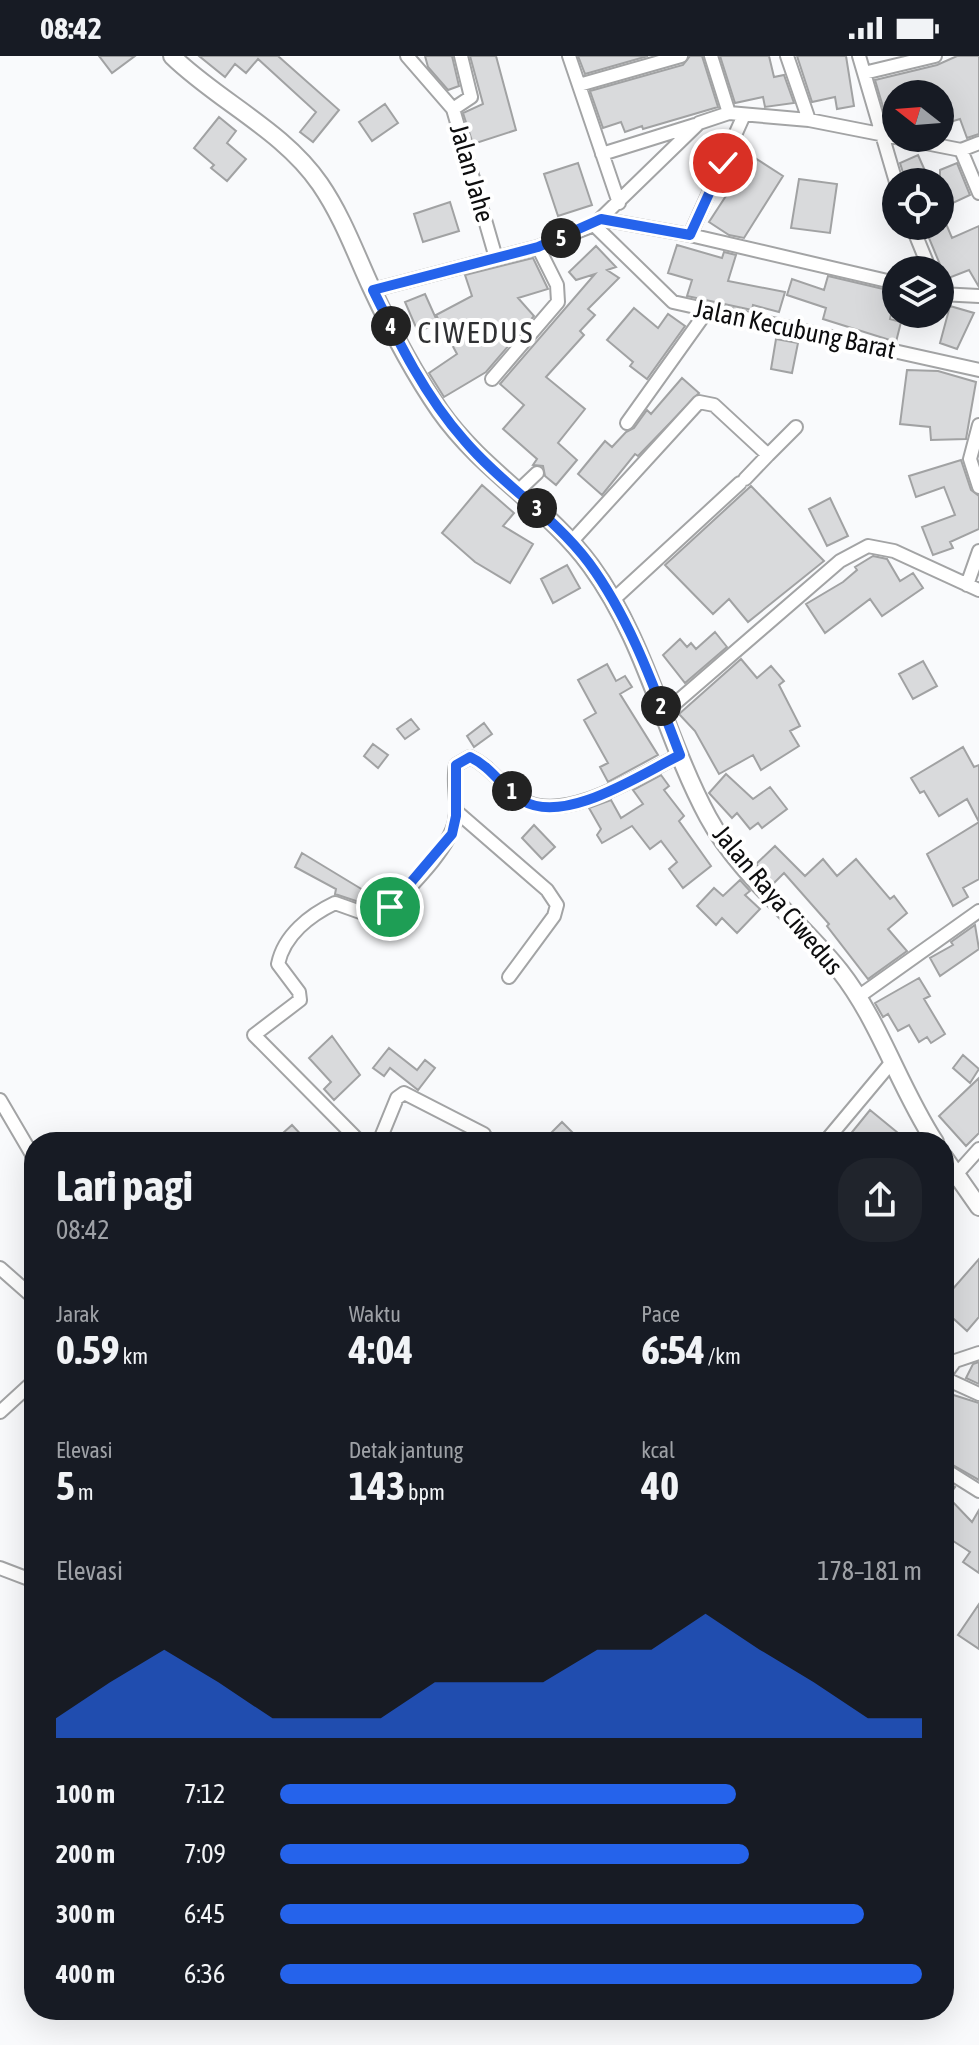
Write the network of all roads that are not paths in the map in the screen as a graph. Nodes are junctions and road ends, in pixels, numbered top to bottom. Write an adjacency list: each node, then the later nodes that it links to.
1 (172, 56): 29 (street, Jalan Raya Ciwedus)
2 (407, 56): 12 (street, Jalan Jahe)
3 (461, 56): 12 (street)
4 (569, 56): 11 (street)
5 (681, 56): 11 (street)
6 (711, 56): 13 (street)
7 (787, 56): 15 (street)
8 (859, 56): 10 (street)
9 (935, 56): 10 (street)
10 (864, 73): 17 (street)
11 (579, 85): 20 (street)
12 (453, 109): 27 (street, Jalan Jahe)
13 (729, 113): 14 (street); 16 (street)
14 (744, 115): 15 (street); 25 (street)
15 (809, 120): 17 (street)
16 (699, 123): 20 (street); 23 (street)
17 (881, 136): 19 (street); 21 (street)
18 (979, 143): 19 (street)
19 (961, 150): 22 (street)
20 (602, 154): 23 (street)
21 (891, 168)
22 (979, 193)
23 (619, 203): 24 (street)
24 (597, 222): 25 (street); 26 (street); 32 (street, Jalan Kecubung Barat)
25 (690, 235): 28 (street)
26 (538, 247): 27 (street); 34 (street)
27 (496, 258): 29 (street)
28 (882, 280)
29 (373, 290): 41 (street, Jalan Raya Ciwedus)
30 (954, 295): 31 (street)
31 (979, 296)
32 (707, 311): 33 (street, Jalan Kecubung Barat); 35 (street)
33 (979, 370)
34 (492, 379)
35 (627, 423)
36 (979, 425): 40 (street)
37 (796, 427): 38 (street)
38 (768, 455): 42 (street); 45 (street)
39 (537, 473): 41 (street)
40 (979, 487)
41 (518, 491): 42 (street, Jalan Raya Ciwedus)
42 (572, 541): 45 (street, Jalan Raya Ciwedus)
43 (979, 551): 44 (street)
44 (973, 587): 46 (street)
45 (614, 599): 46 (street, Jalan Raya Ciwedus)
46 (664, 713): 47 (street, Jalan Raya Ciwedus)
47 (680, 755): 48 (street); 51 (street, Jalan Raya Ciwedus)
48 (456, 811): 50 (street); 54 (street)
49 (979, 911): 51 (street)
50 (509, 977)
51 (858, 997): 52 (street, Jalan Raya Ciwedus)
52 (891, 1063): 57 (street); 58 (street, Jalan Raya Ciwedus)
53 (0, 1100): 59 (street)
54 (350, 1132)
55 (383, 1132): 56 (street)
56 (480, 1132)
57 (833, 1132)
58 (929, 1132)
59 (24, 1141)
60 (979, 1149): 61 (street)
61 (955, 1174): 62 (street)
62 (979, 1207)
63 (0, 1268): 64 (street)
64 (24, 1289)
65 (979, 1353): 66 (street)
66 (954, 1362)
67 (954, 1382): 69 (street)
68 (24, 1390): 70 (street)
69 (979, 1394)
70 (0, 1412)
71 (954, 1475): 72 (street)
72 (979, 1491)
73 (0, 1568): 74 (street)
74 (24, 1577)

